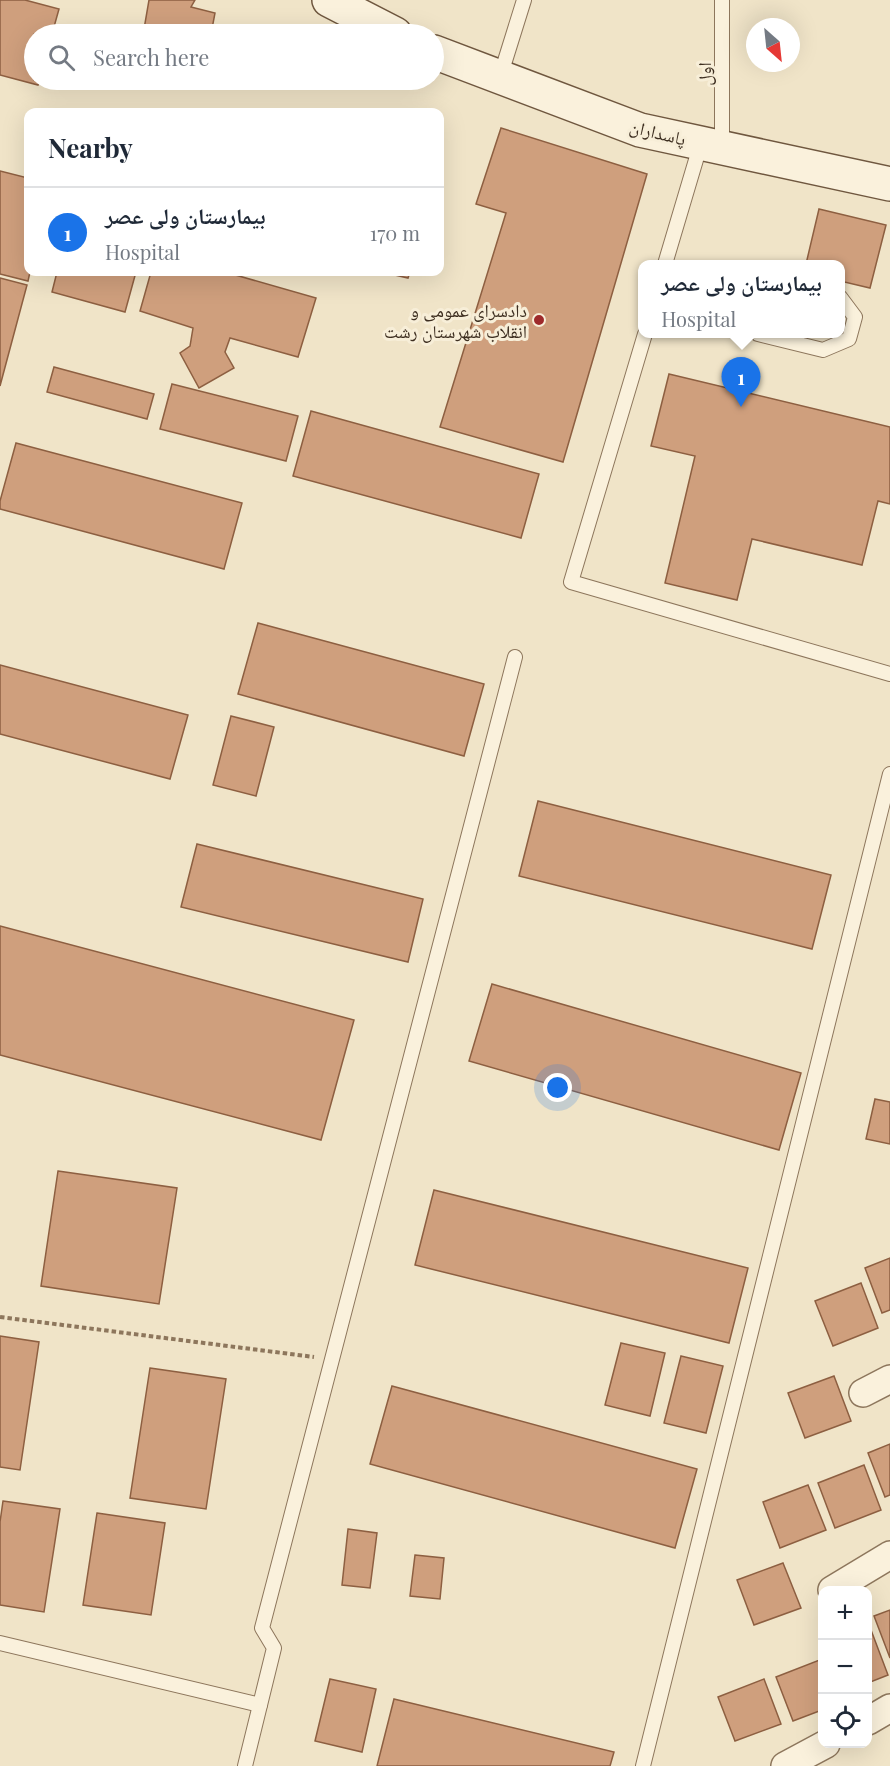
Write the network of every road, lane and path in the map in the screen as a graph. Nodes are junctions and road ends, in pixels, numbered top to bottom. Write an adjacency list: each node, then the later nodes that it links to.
1 (329, 0): 4 (main road)
2 (524, 0): 6 (lane)
3 (722, 0): 7 (lane, اول)
4 (376, 24)
5 (444, 56): 6 (main road, پاسداران)
6 (500, 77): 7 (main road, پاسداران)
7 (711, 145): 8 (main road, پاسداران); 9 (lane, اول)
8 (890, 184)
9 (667, 260)
10 (845, 304): 12 (lane)
11 (644, 338): 14 (lane)
12 (777, 338)
13 (515, 657): 17 (lane)
14 (890, 674)
15 (890, 774): 28 (lane)
16 (0, 1317): 17 (path)
17 (332, 1359): 23 (lane)
18 (890, 1379): 19 (street)
19 (863, 1394)
20 (890, 1555): 21 (street)
21 (839, 1586)
22 (0, 1643): 23 (lane)
23 (260, 1705): 27 (lane)
24 (890, 1708): 25 (street)
25 (872, 1718)
26 (818, 1747): 29 (street)
27 (245, 1766)
28 (643, 1766)
29 (785, 1766)

